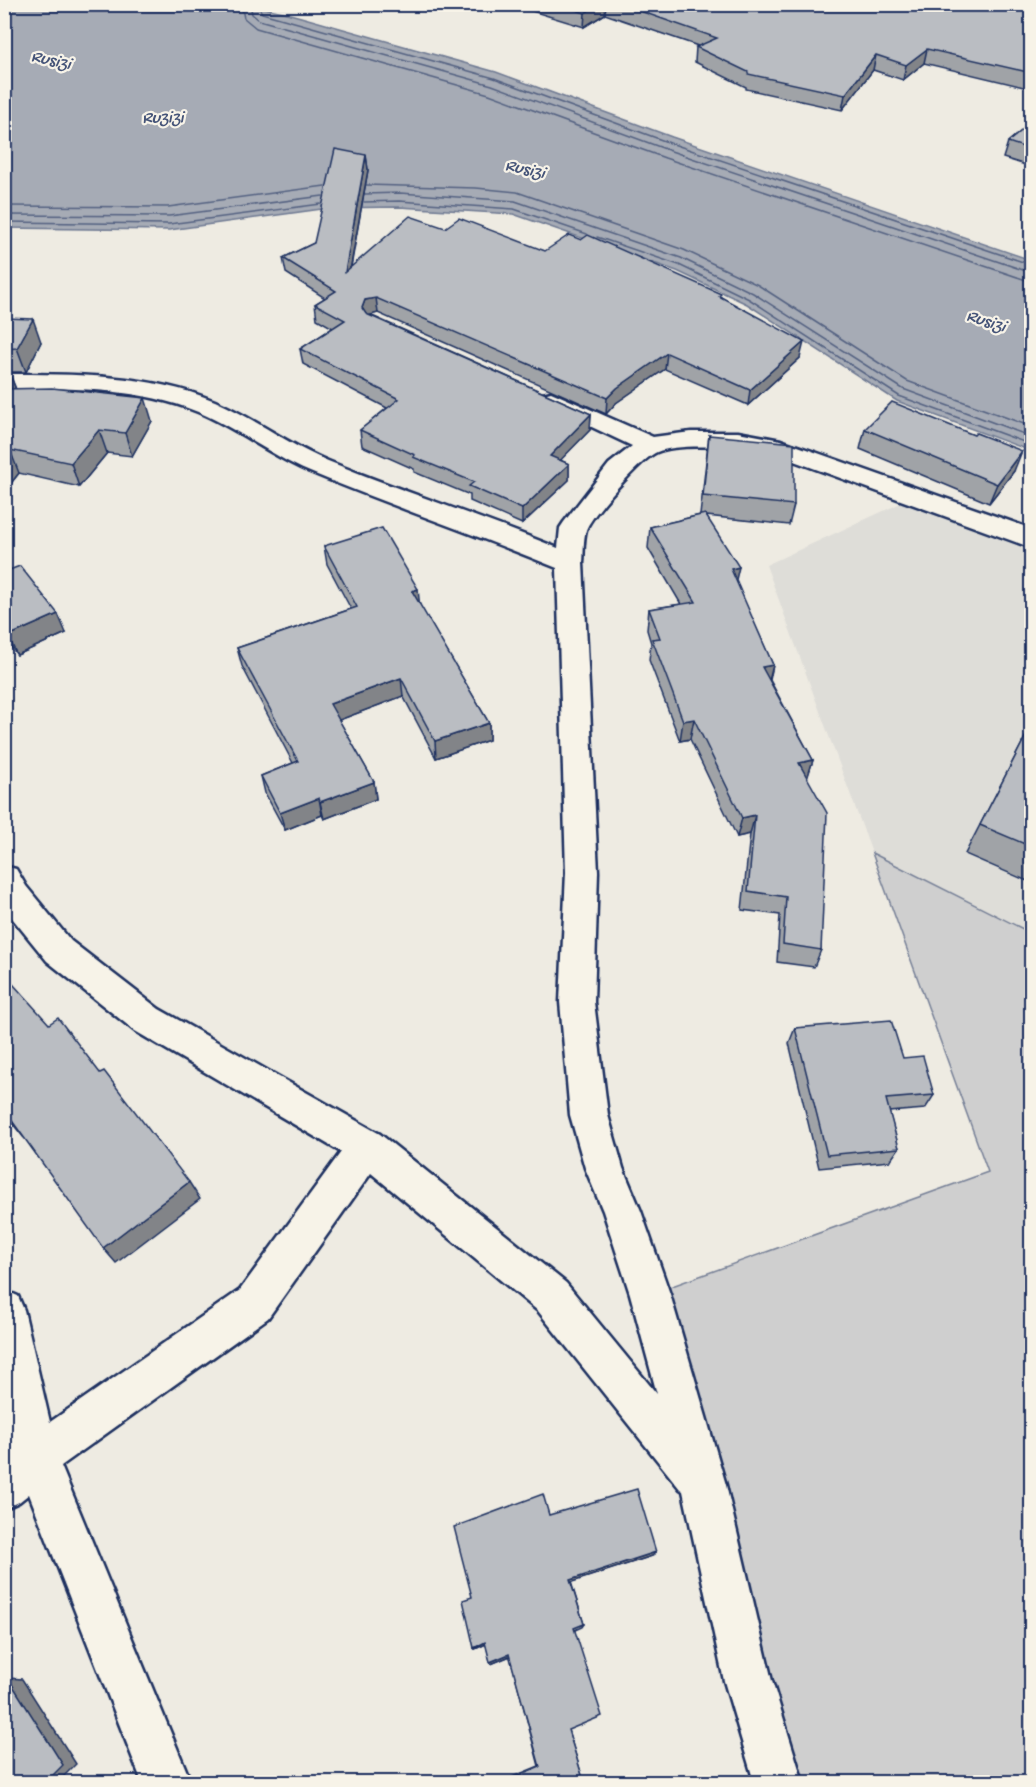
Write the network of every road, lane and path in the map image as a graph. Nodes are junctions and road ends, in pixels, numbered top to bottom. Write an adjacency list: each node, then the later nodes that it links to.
1 (4, 381): 5 (street)
2 (535, 392): 3 (street)
3 (650, 445): 4 (street); 5 (street)
4 (1032, 539)
5 (570, 563): 10 (street)
6 (4, 879): 7 (street)
7 (367, 1147): 9 (street); 10 (street)
8 (4, 1310): 9 (street)
9 (20, 1472): 11 (street)
10 (704, 1485): 12 (street)
11 (166, 1782)
12 (779, 1782)

